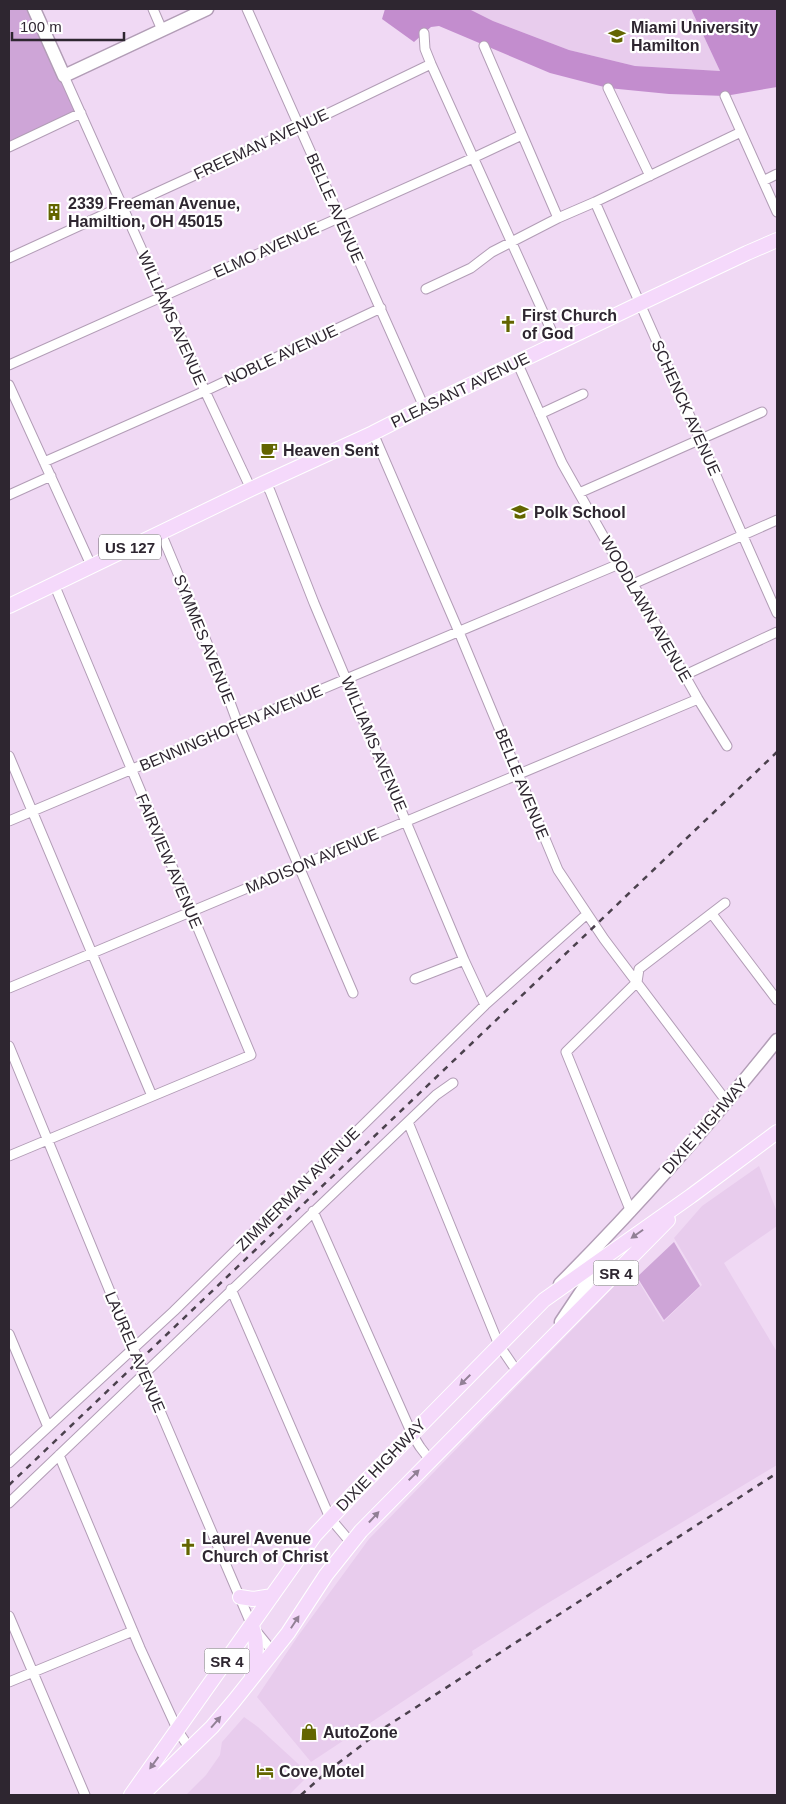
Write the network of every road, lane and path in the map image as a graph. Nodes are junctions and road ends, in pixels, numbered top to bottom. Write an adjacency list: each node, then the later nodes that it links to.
1 (34, 9): 9 (street, WILLIAMS AVENUE)
2 (153, 9): 5 (street)
3 (207, 9): 5 (street)
4 (247, 9): 13 (street, BELLE AVENUE)
5 (162, 30): 9 (street)
6 (424, 33): 8 (street)
7 (484, 46): 15 (street)
8 (430, 64): 13 (street, FREEMAN AVENUE); 17 (street)
9 (64, 76): 12 (street, WILLIAMS AVENUE)
10 (608, 88): 19 (street)
11 (725, 96): 14 (street)
12 (81, 113): 16 (street); 22 (street, WILLIAMS AVENUE)
13 (300, 127): 22 (street, FREEMAN AVENUE); 24 (street, BELLE AVENUE)
14 (741, 132): 19 (street); 20 (street)
15 (522, 134): 17 (street, ELMO AVENUE); 25 (street)
16 (9, 147)
17 (473, 158): 24 (street, ELMO AVENUE); 27 (street)
18 (777, 174): 20 (street)
19 (650, 176): 21 (street)
20 (763, 181): 23 (street)
21 (595, 202): 25 (street); 31 (street, SCHENCK AVENUE)
22 (123, 208): 28 (street, FREEMAN AVENUE); 30 (street, WILLIAMS AVENUE)
23 (777, 212)
24 (339, 218): 30 (street, ELMO AVENUE); 32 (street, BELLE AVENUE)
25 (558, 218): 27 (street)
26 (777, 240): 31 (main road, PLEASANT AVENUE / US 127)
27 (511, 242): 29 (street); 33 (street)
28 (9, 258)
29 (426, 289)
30 (163, 297): 35 (street, ELMO AVENUE); 37 (street, WILLIAMS AVENUE)
31 (639, 304): 33 (main road, PLEASANT AVENUE / US 127); 43 (street, SCHENCK AVENUE)
32 (381, 308): 37 (street, NOBLE AVENUE); 39 (street, BELLE AVENUE)
33 (557, 343): 34 (main road, PLEASANT AVENUE / US 127)
34 (517, 362): 39 (main road, PLEASANT AVENUE / US 127); 41 (street, WOODLAWN AVENUE)
35 (9, 365)
36 (9, 386): 44 (street)
37 (205, 391): 44 (street, NOBLE AVENUE); 47 (street, WILLIAMS AVENUE)
38 (583, 394): 41 (street)
39 (424, 407): 42 (main road, PLEASANT AVENUE / US 127)
40 (762, 412): 43 (street)
41 (540, 414): 48 (street, WOODLAWN AVENUE)
42 (373, 433): 46 (main road, PLEASANT AVENUE / US 127); 59 (street, BELLE AVENUE)
43 (700, 440): 48 (street); 52 (street, SCHENCK AVENUE)
44 (44, 462): 45 (street)
45 (51, 476): 49 (street); 54 (street)
46 (265, 483): 47 (main road, PLEASANT AVENUE / US 127); 62 (street, WILLIAMS AVENUE)
47 (251, 489): 51 (main road, PLEASANT AVENUE / US 127)
48 (579, 493): 53 (street, WOODLAWN AVENUE)
49 (9, 495)
50 (777, 520): 52 (street)
51 (161, 533): 54 (main road, PLEASANT AVENUE / US 127); 64 (street, SYMMES AVENUE)
52 (742, 536): 56 (street); 58 (street, SCHENCK AVENUE)
53 (619, 564): 56 (street, WOODLAWN AVENUE); 59 (street, BENNINGHOFEN AVENUE)
54 (91, 565): 55 (main road, PLEASANT AVENUE / US 127)
55 (54, 584): 57 (main road, PLEASANT AVENUE / US 127); 67 (street, FAIRVIEW AVENUE)
56 (633, 584): 61 (street, WOODLAWN AVENUE)
57 (9, 606)
58 (777, 614)
59 (459, 632): 62 (street, BENNINGHOFEN AVENUE); 68 (street, BELLE AVENUE)
60 (777, 632): 61 (street)
61 (685, 675): 63 (street, WOODLAWN AVENUE)
62 (347, 680): 64 (street, BENNINGHOFEN AVENUE); 71 (street, WILLIAMS AVENUE)
63 (698, 699): 65 (street, WOODLAWN AVENUE); 68 (street, MADISON AVENUE)
64 (238, 724): 67 (street, BENNINGHOFEN AVENUE); 72 (street, SYMMES AVENUE)
65 (728, 746)
66 (9, 756): 69 (street)
67 (131, 770): 69 (street, BENNINGHOFEN AVENUE); 74 (street, FAIRVIEW AVENUE)
68 (519, 775): 71 (street, MADISON AVENUE); 75 (street, BELLE AVENUE)
69 (32, 811): 70 (street, BENNINGHOFEN AVENUE); 77 (street)
70 (9, 821)
71 (406, 822): 72 (street, MADISON AVENUE); 78 (street, WILLIAMS AVENUE)
72 (300, 866): 74 (street, MADISON AVENUE); 82 (street, SYMMES AVENUE)
73 (725, 903): 76 (street)
74 (191, 913): 77 (street, MADISON AVENUE); 88 (street, FAIRVIEW AVENUE)
75 (587, 914): 80 (street, BELLE AVENUE); 84 (street, ZIMMERMAN AVENUE)
76 (712, 914): 80 (street); 83 (street)
77 (92, 954): 81 (street, MADISON AVENUE); 88 (street)
78 (464, 960): 79 (street); 84 (street, WILLIAMS AVENUE)
79 (415, 979)
80 (636, 982): 89 (street, BELLE AVENUE); 96 (street)
81 (9, 988)
82 (353, 993)
83 (777, 1000)
84 (485, 1004): 102 (street, ZIMMERMAN AVENUE)
85 (777, 1040): 89 (street, DIXIE HIGHWAY)
86 (9, 1046): 92 (street, LAUREL AVENUE)
87 (453, 1083): 90 (street, ZIMMERMAN AVENUE)
88 (152, 1096): 92 (street)
89 (727, 1102): 96 (street, DIXIE HIGHWAY)
90 (408, 1122): 95 (street, ZIMMERMAN AVENUE); 101 (street)
91 (777, 1132): 94 (main road, SR 4)
92 (47, 1140): 93 (street); 102 (street, LAUREL AVENUE)
93 (9, 1156)
94 (691, 1196): 97 (main road, SR 4, one-way to 97); 103 (main road, SR 4)
95 (313, 1211): 98 (street, ZIMMERMAN AVENUE); 107 (street)
96 (631, 1212): 97 (street, DIXIE HIGHWAY); 99 (street, DIXIE HIGHWAY)
97 (605, 1256): 99 (main road, SR 4); 103 (street, DIXIE HIGHWAY)
98 (231, 1289): 105 (street, ZIMMERMAN AVENUE); 112 (street)
99 (544, 1300): 101 (main road, DIXIE HIGHWAY / SR 4)
100 (9, 1334): 106 (street)
101 (499, 1345): 104 (street); 107 (main road, DIXIE HIGHWAY / SR 4, one-way to 107)
102 (134, 1350): 105 (street, LAUREL AVENUE); 106 (street, ZIMMERMAN AVENUE)
103 (541, 1350): 104 (main road, DIXIE HIGHWAY / SR 4)
104 (518, 1373): 109 (main road, DIXIE HIGHWAY / SR 4)
105 (144, 1374): 108 (street, ZIMMERMAN AVENUE); 115 (street, LAUREL AVENUE)
106 (48, 1427): 110 (street, ZIMMERMAN AVENUE)
107 (412, 1434): 109 (street); 112 (main road, DIXIE HIGHWAY / SR 4)
108 (59, 1455): 111 (street, ZIMMERMAN AVENUE); 118 (street)
109 (430, 1460): 113 (main road, DIXIE HIGHWAY / SR 4, one-way to 109)
110 (9, 1463)
111 (9, 1503)
112 (330, 1518): 113 (street); 114 (main road, DIXIE HIGHWAY / SR 4)
113 (352, 1544): 119 (main road, DIXIE HIGHWAY / SR 4, one-way to 113)
114 (272, 1596): 115 (main road); 117 (main road, DIXIE HIGHWAY / SR 4)
115 (240, 1597): 117 (street, LAUREL AVENUE)
116 (9, 1616): 120 (street)
117 (252, 1626): 119 (street, LAUREL AVENUE); 121 (main road); 123 (main road, DIXIE HIGHWAY / SR 4)
118 (132, 1631): 120 (street); 123 (street)
119 (273, 1652): 121 (main road, DIXIE HIGHWAY / SR 4)
120 (32, 1673): 122 (street); 125 (street)
121 (251, 1680): 124 (main road, DIXIE HIGHWAY / SR 4, one-way to 121)
122 (9, 1682)
123 (178, 1731): 124 (street); 126 (main road, DIXIE HIGHWAY / SR 4, one-way to 126)
124 (190, 1749): 127 (main road, DIXIE HIGHWAY / SR 4)
125 (85, 1795)
126 (131, 1795)
127 (142, 1795)

